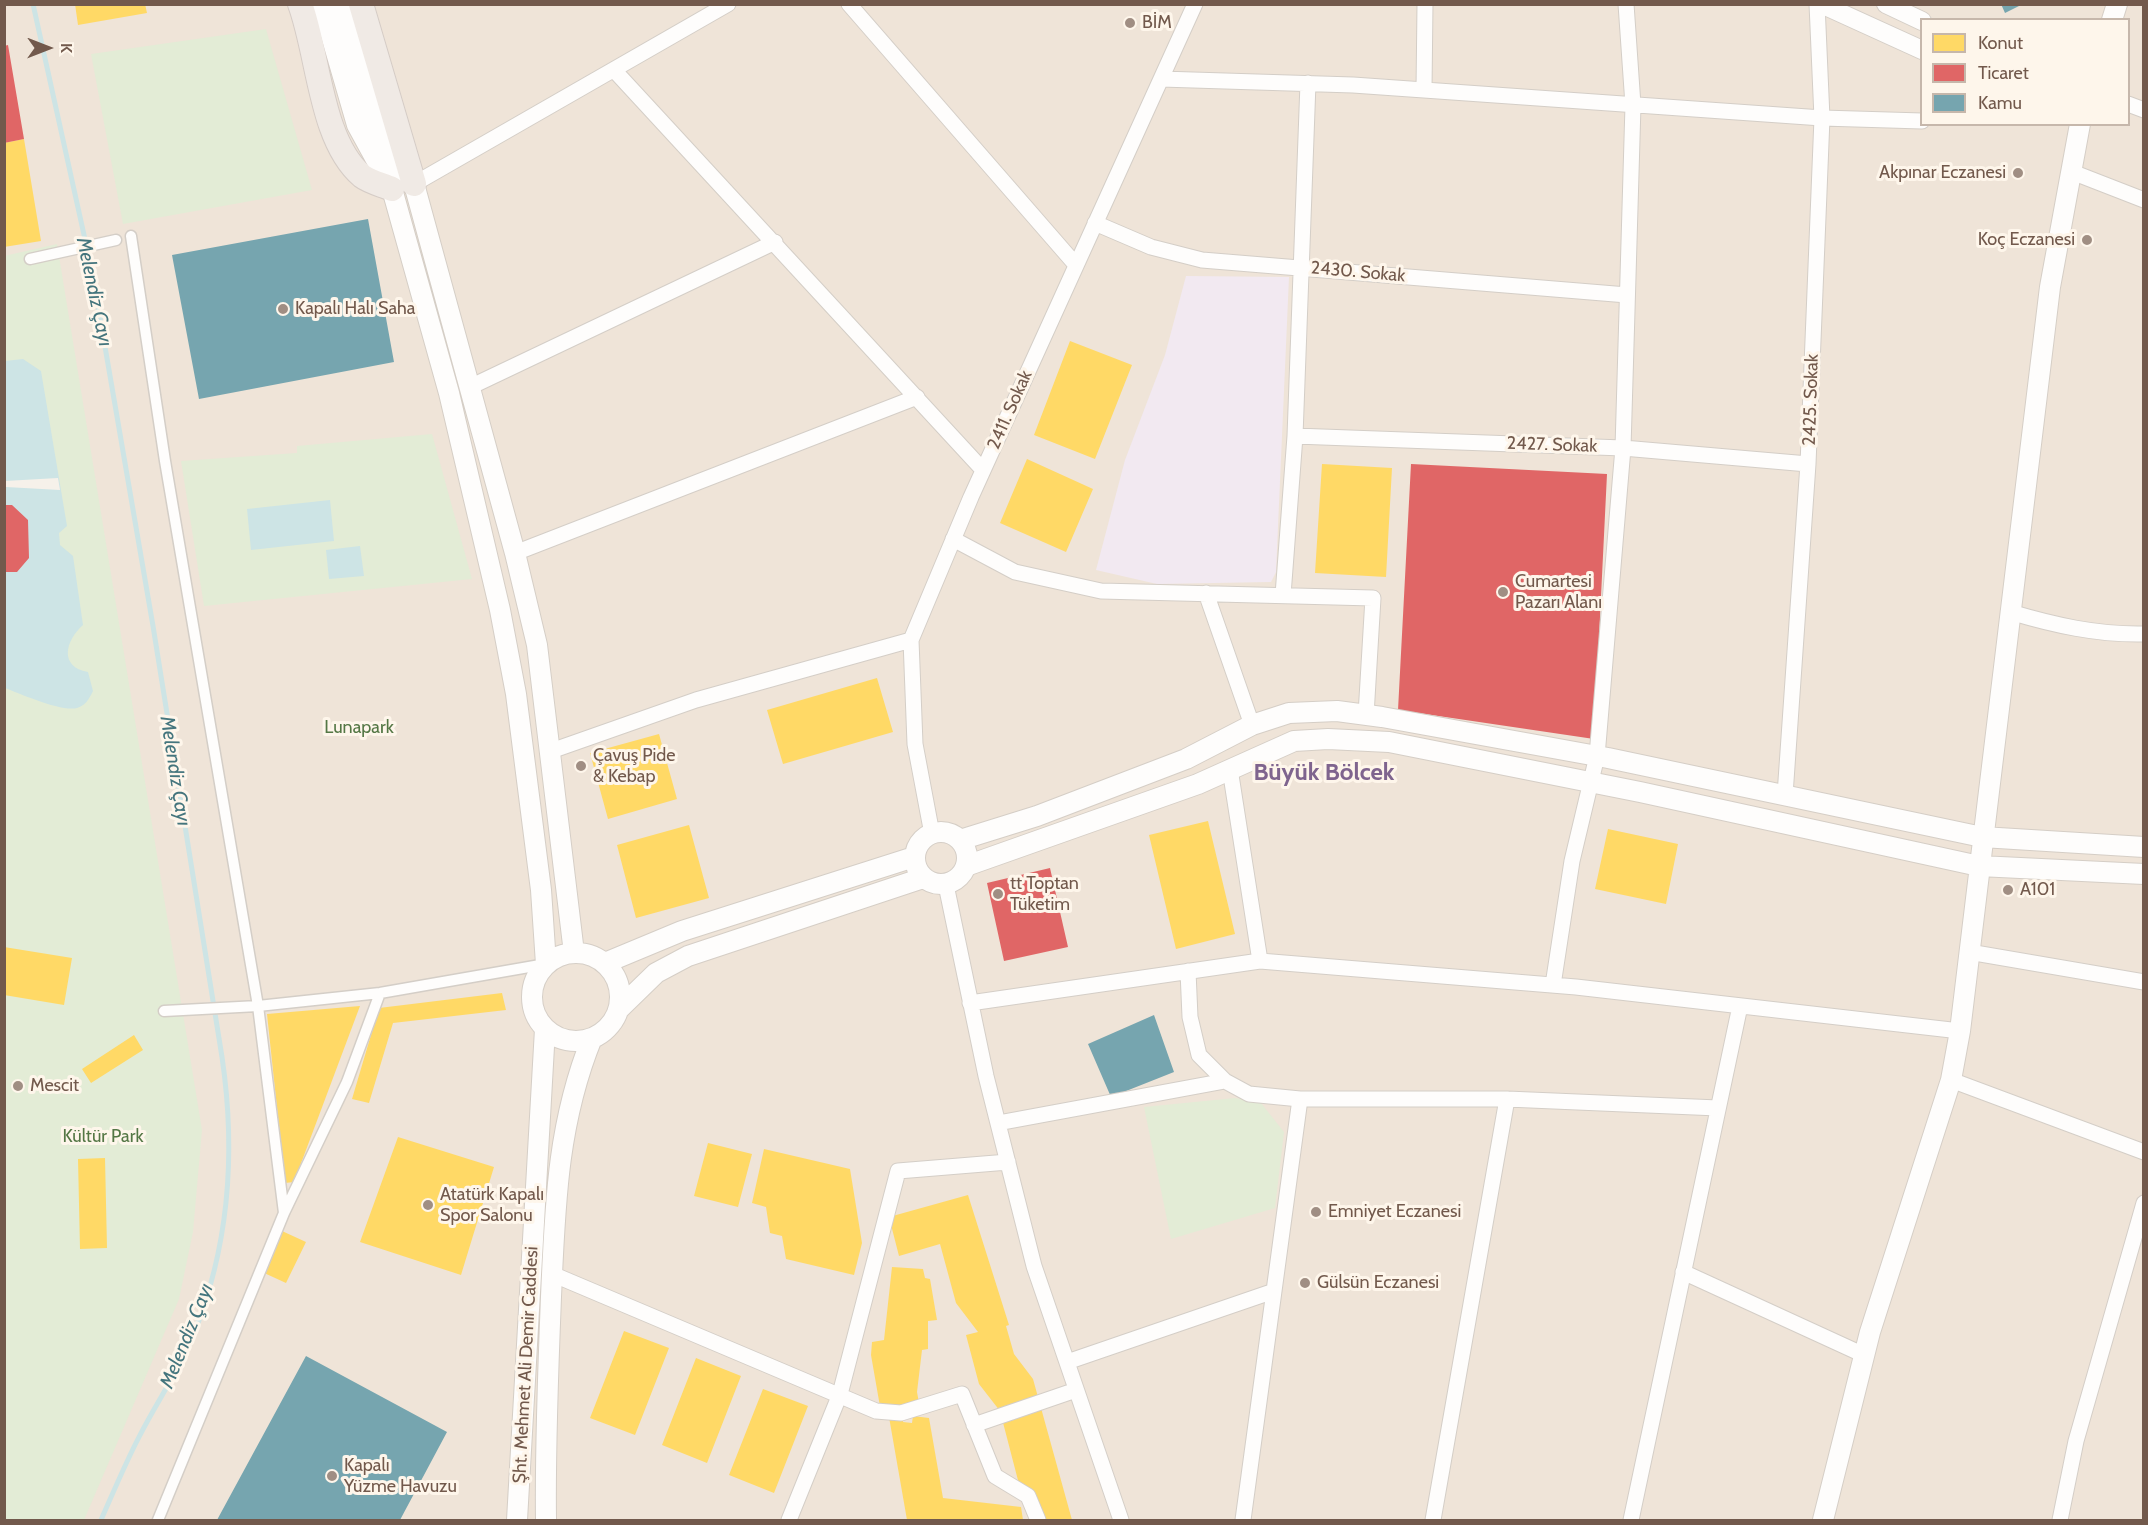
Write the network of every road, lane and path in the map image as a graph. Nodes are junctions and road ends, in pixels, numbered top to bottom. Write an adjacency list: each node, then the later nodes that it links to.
1 (300, 4): 23 (highway)
2 (322, 4): 23 (main road)
3 (339, 4): 23 (main road)
4 (362, 4): 23 (highway)
5 (728, 4): 14 (street)
6 (849, 4): 30 (street)
7 (1194, 4): 15 (street, 2411. Sokak)
8 (1425, 4): 17 (street)
9 (1626, 4): 18 (street)
10 (1819, 4): 13 (street); 19 (street, 2425. Sokak)
11 (1886, 4): 12 (street)
12 (1920, 20)
13 (1920, 49)
14 (614, 70): 23 (street); 28 (street)
15 (1161, 79): 16 (street); 25 (street, 2411. Sokak)
16 (1308, 83): 17 (street); 31 (street)
17 (1424, 90): 18 (street)
18 (1633, 105): 19 (street); 32 (street)
19 (1822, 118): 20 (street); 37 (street, 2425. Sokak)
20 (1920, 121)
21 (2080, 126): 22 (main road)
22 (2072, 172): 24 (street); 43 (main road)
23 (403, 187): 33 (main road); 67 (main road)
24 (2144, 200)
25 (1095, 223): 30 (street, 2411. Sokak); 31 (street, 2430. Sokak)
26 (131, 237): 73 (street)
27 (116, 240): 29 (street)
28 (775, 242): 33 (street); 34 (street)
29 (30, 259)
30 (1076, 265): 38 (street, 2411. Sokak)
31 (1301, 267): 32 (street, 2430. Sokak); 35 (street)
32 (1628, 295): 36 (street)
33 (470, 387): 40 (main road)
34 (917, 397): 38 (street); 40 (street)
35 (1295, 436): 36 (street, 2427. Sokak); 42 (street)
36 (1623, 448): 37 (street, 2427. Sokak); 49 (street)
37 (1808, 464): 52 (street, 2425. Sokak)
38 (983, 470): 39 (street, 2411. Sokak)
39 (953, 539): 41 (street); 45 (street, 2411. Sokak)
40 (515, 553): 48 (main road)
41 (1206, 593): 42 (street); 47 (street)
42 (1283, 594): 46 (street)
43 (2010, 612): 44 (street); 54 (main road)
44 (2144, 634)
45 (910, 640): 48 (street); 53 (street, 2411. Sokak)
46 (1366, 715): 47 (main road); 49 (main road)
47 (1252, 725): 55 (main road)
48 (551, 751): 63 (main road)
49 (1597, 756): 51 (street); 52 (main road)
50 (1230, 769): 51 (main road); 58 (main road); 65 (street)
51 (1590, 782): 59 (main road); 70 (street)
52 (1785, 795): 54 (main road)
53 (932, 834): 55 (main road); 57 (main road)
54 (1982, 837): 56 (main road); 59 (main road)
55 (960, 840): 58 (main road)
56 (2144, 847)
57 (914, 857): 61 (main road); 66 (main road)
58 (966, 866): 62 (main road)
59 (1979, 866): 60 (main road); 64 (main road)
60 (2144, 874)
61 (923, 878): 62 (main road); 75 (main road)
62 (946, 885): 72 (street)
63 (574, 952): 66 (main road); 67 (main road)
64 (1969, 952): 69 (street); 78 (main road)
65 (1260, 961): 68 (street); 70 (street)
66 (605, 963): 75 (main road)
67 (546, 964): 71 (street); 77 (main road)
68 (1188, 971): 72 (street); 81 (street)
69 (2144, 982)
70 (1553, 985): 74 (street)
71 (380, 993): 73 (street); 89 (street)
72 (970, 1002): 85 (street)
73 (258, 1006): 76 (street); 89 (street)
74 (1740, 1006): 78 (street); 84 (street)
75 (619, 1009): 79 (main road)
76 (164, 1011)
77 (545, 1029): 79 (main road); 99 (main road, Şht. Mehmet Ali Demir Caddesi)
78 (1960, 1031): 80 (main road)
79 (592, 1038): 91 (main road, Şht. Mehmet Ali Demir Caddesi)
80 (1951, 1080): 86 (street); 93 (main road)
81 (1225, 1081): 82 (street); 85 (street)
82 (1300, 1099): 83 (street); 92 (street)
83 (1507, 1099): 84 (street); 105 (street)
84 (1718, 1108): 90 (street)
85 (998, 1122): 87 (street)
86 (2144, 1152)
87 (1008, 1162): 94 (street); 96 (street)
88 (2144, 1203): 108 (street)
89 (284, 1214): 98 (street)
90 (1683, 1272): 93 (street); 106 (street)
91 (552, 1274): 96 (street); 100 (main road, Şht. Mehmet Ali Demir Caddesi)
92 (1274, 1291): 94 (street); 104 (street)
93 (1864, 1355): 107 (main road)
94 (1067, 1362): 95 (street)
95 (1076, 1390): 97 (street); 103 (street)
96 (840, 1394): 97 (street); 101 (street)
97 (974, 1425): 102 (street)
98 (158, 1521)
99 (517, 1521)
100 (546, 1521)
101 (789, 1521)
102 (1038, 1521)
103 (1121, 1521)
104 (1243, 1521)
105 (1433, 1521)
106 (1631, 1521)
107 (1823, 1521)
108 (2060, 1521)

